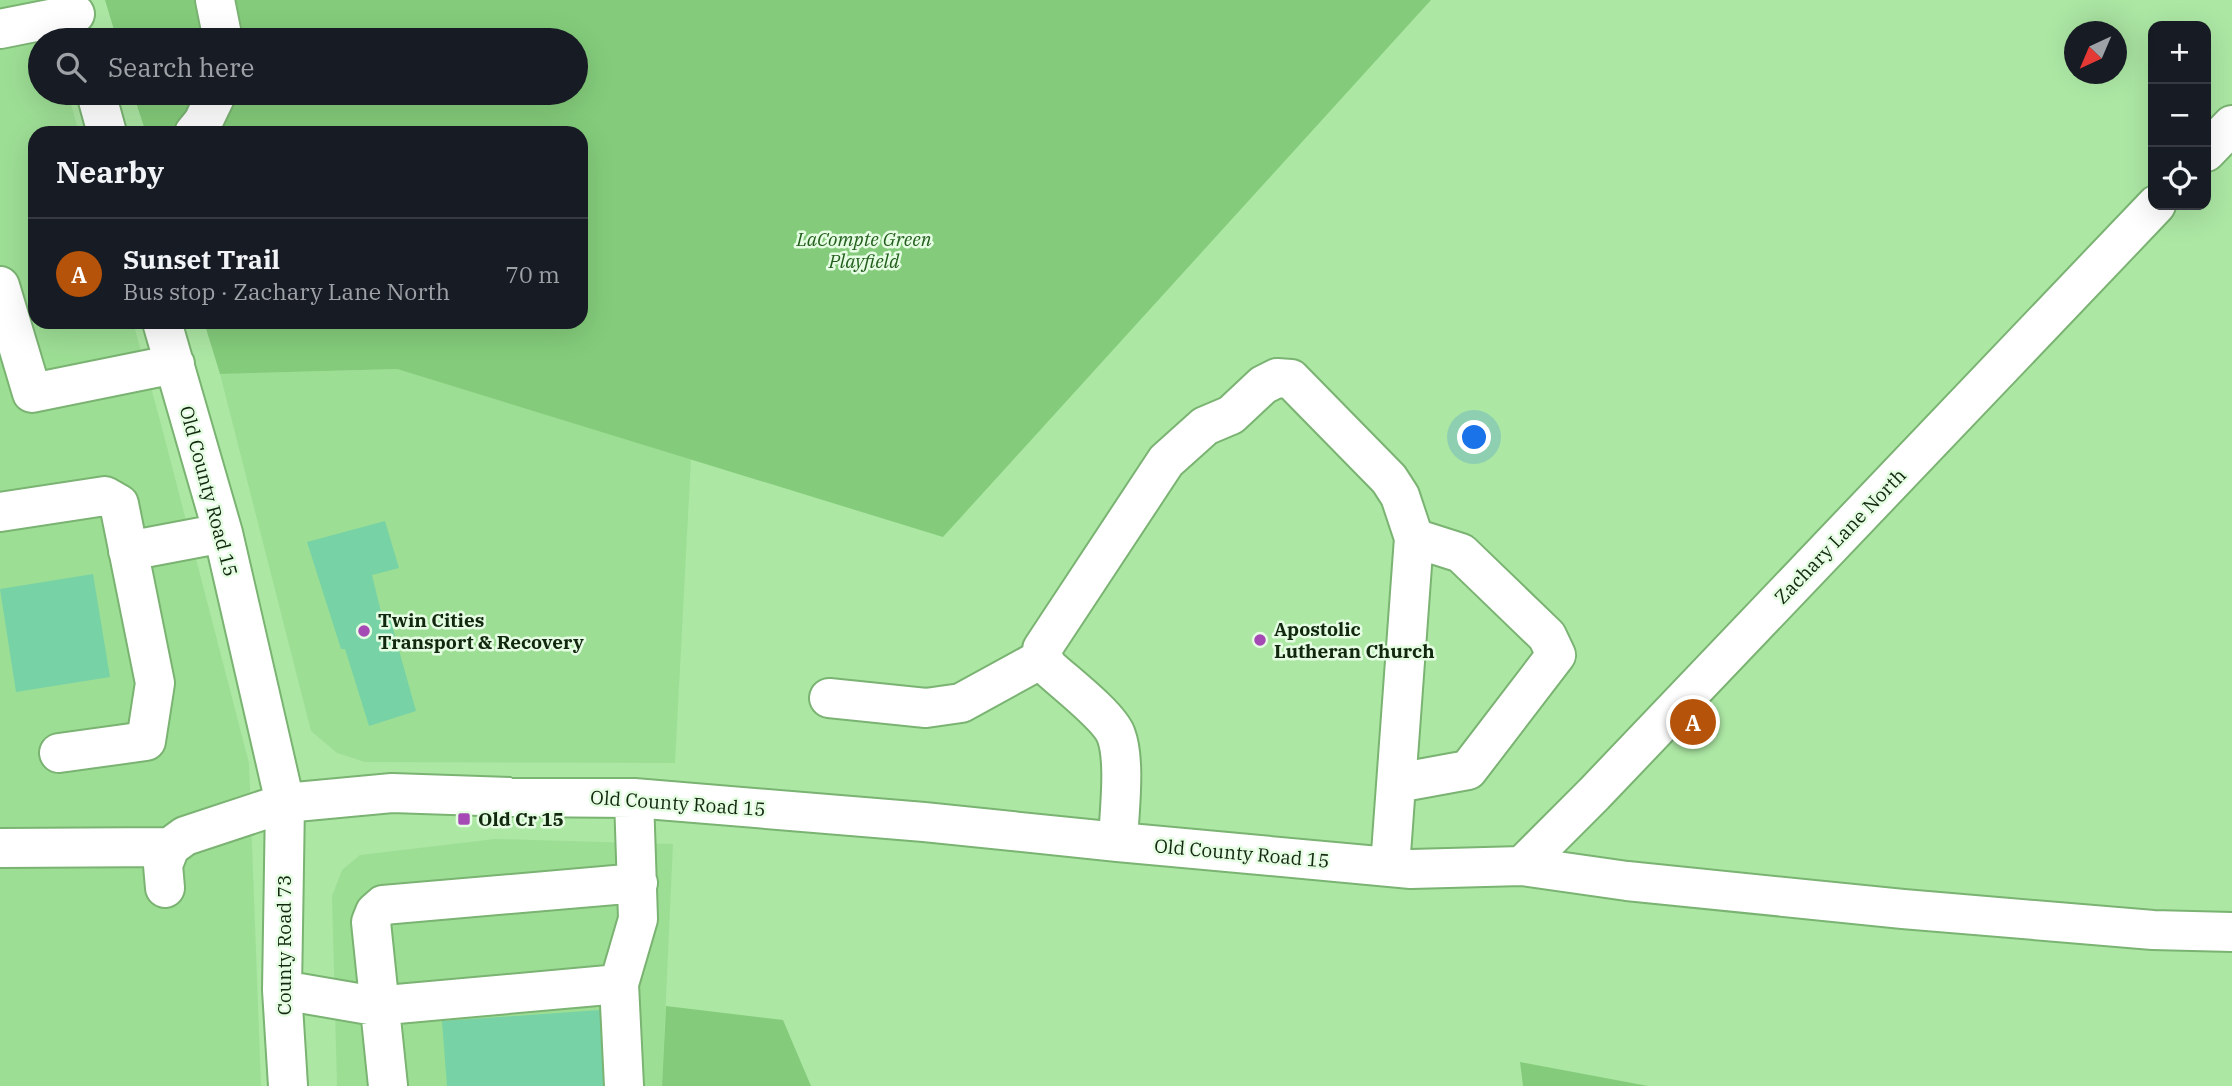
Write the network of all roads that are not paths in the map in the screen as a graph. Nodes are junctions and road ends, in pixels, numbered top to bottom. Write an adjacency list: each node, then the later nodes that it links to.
1 (215, 0): 3 (street)
2 (76, 18): 4 (street)
3 (221, 28)
4 (0, 29)
5 (99, 105): 8 (street)
6 (212, 105): 9 (street)
7 (2232, 125): 10 (street)
8 (105, 126)
9 (200, 126)
10 (2211, 147)
11 (2151, 210): 28 (street, Zachary Lane North)
12 (0, 286): 14 (street)
13 (164, 329): 14 (street, Old County Road 15)
14 (175, 364): 16 (street, Old County Road 15)
15 (0, 512): 18 (street)
16 (223, 533): 18 (street); 24 (street, Old County Road 15)
17 (1415, 538): 19 (street); 22 (street); 22 (street)
18 (128, 551): 21 (street)
19 (1043, 657): 20 (street); 25 (street)
20 (829, 698)
21 (59, 753)
22 (1397, 783): 29 (street)
23 (634, 797): 24 (street, Old County Road 15); 25 (street, Old County Road 15); 30 (street)
24 (285, 803): 26 (street); 34 (street, County Road 73)
25 (1118, 842): 29 (street, Old County Road 15)
26 (170, 847): 27 (street); 31 (street)
27 (0, 848)
28 (1522, 866): 29 (street, Old County Road 15); 32 (street, Old County Road 15)
29 (1390, 867)
30 (638, 883): 33 (street); 35 (street)
31 (165, 888)
32 (2232, 932)
33 (619, 984): 35 (street); 38 (street)
34 (282, 990): 35 (street); 36 (street, County Road 73)
35 (381, 1006): 37 (street)
36 (288, 1086)
37 (388, 1086)
38 (624, 1086)

